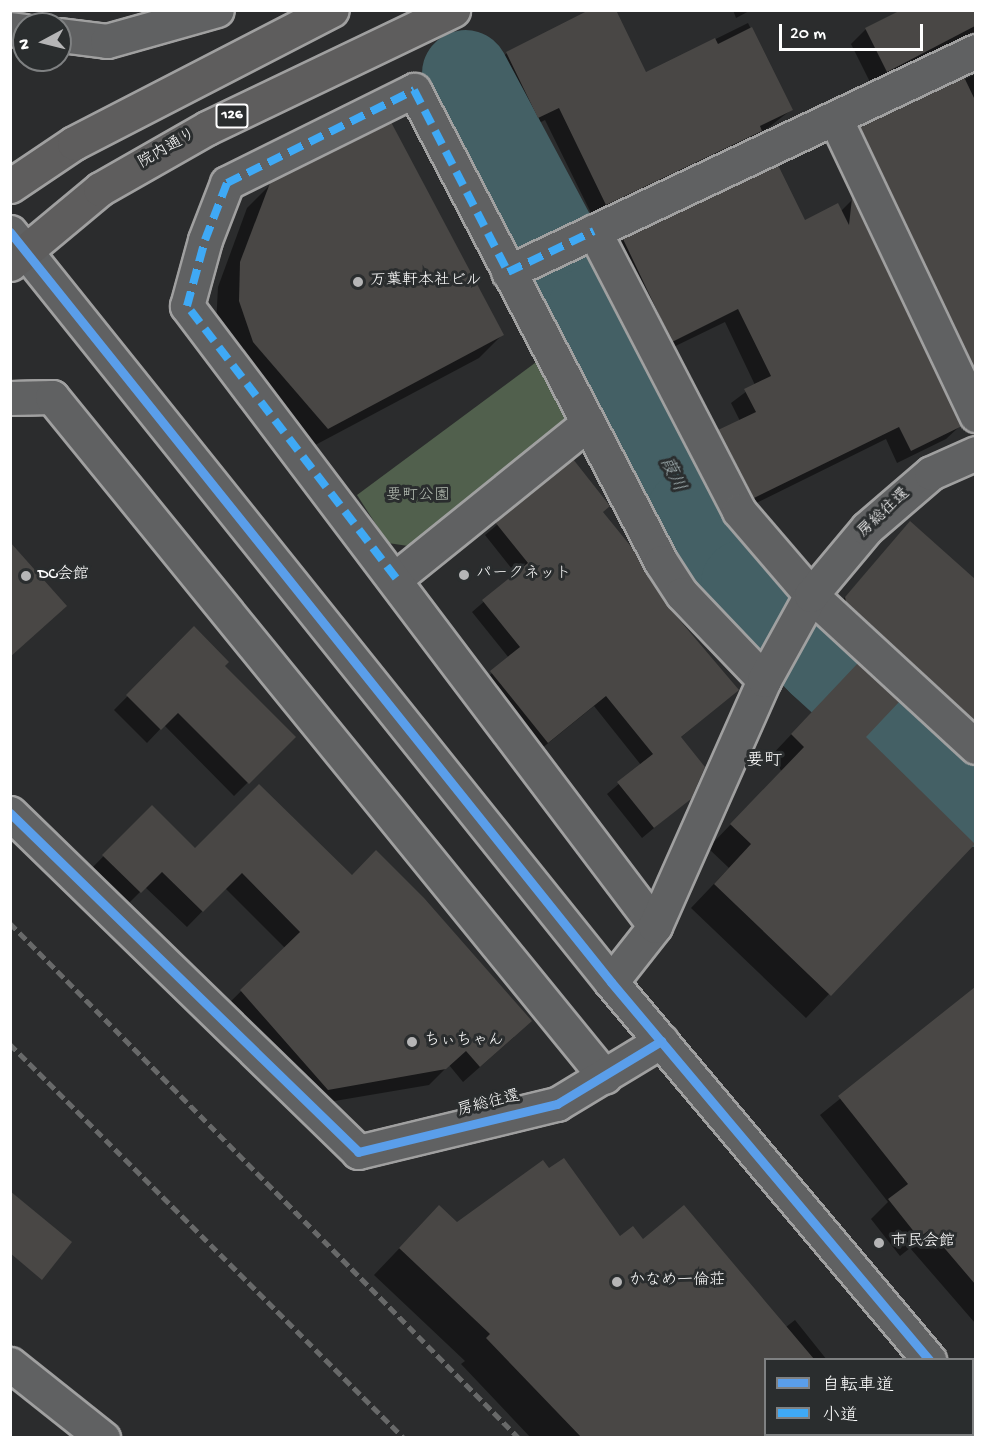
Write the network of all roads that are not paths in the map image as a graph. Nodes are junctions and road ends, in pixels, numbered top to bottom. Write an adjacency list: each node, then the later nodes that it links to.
1 (217, 10): 4 (street)
2 (332, 10): 7 (highway)
3 (453, 10): 9 (highway, 院内通り / 126)
4 (72, 37)
5 (975, 51): 6 (street)
6 (835, 118): 8 (street); 12 (street)
7 (10, 186)
8 (594, 231): 10 (street); 16 (street)
9 (16, 248): 21 (street)
10 (508, 272): 13 (street); 15 (street)
11 (10, 398): 23 (street)
12 (975, 415)
13 (587, 424): 15 (street); 17 (street)
14 (975, 453): 16 (street, 房総往還)
15 (396, 578): 20 (street)
16 (808, 600): 17 (street, 房総往還); 18 (street)
17 (771, 668): 20 (street)
18 (975, 747)
19 (10, 813): 23 (street, 房総往還)
20 (655, 926): 21 (street)
21 (610, 982): 22 (street)
22 (661, 1041): 23 (street, 房総往還); 24 (street)
23 (605, 1077)
24 (928, 1358)
25 (10, 1364): 26 (street)
26 (103, 1437)

